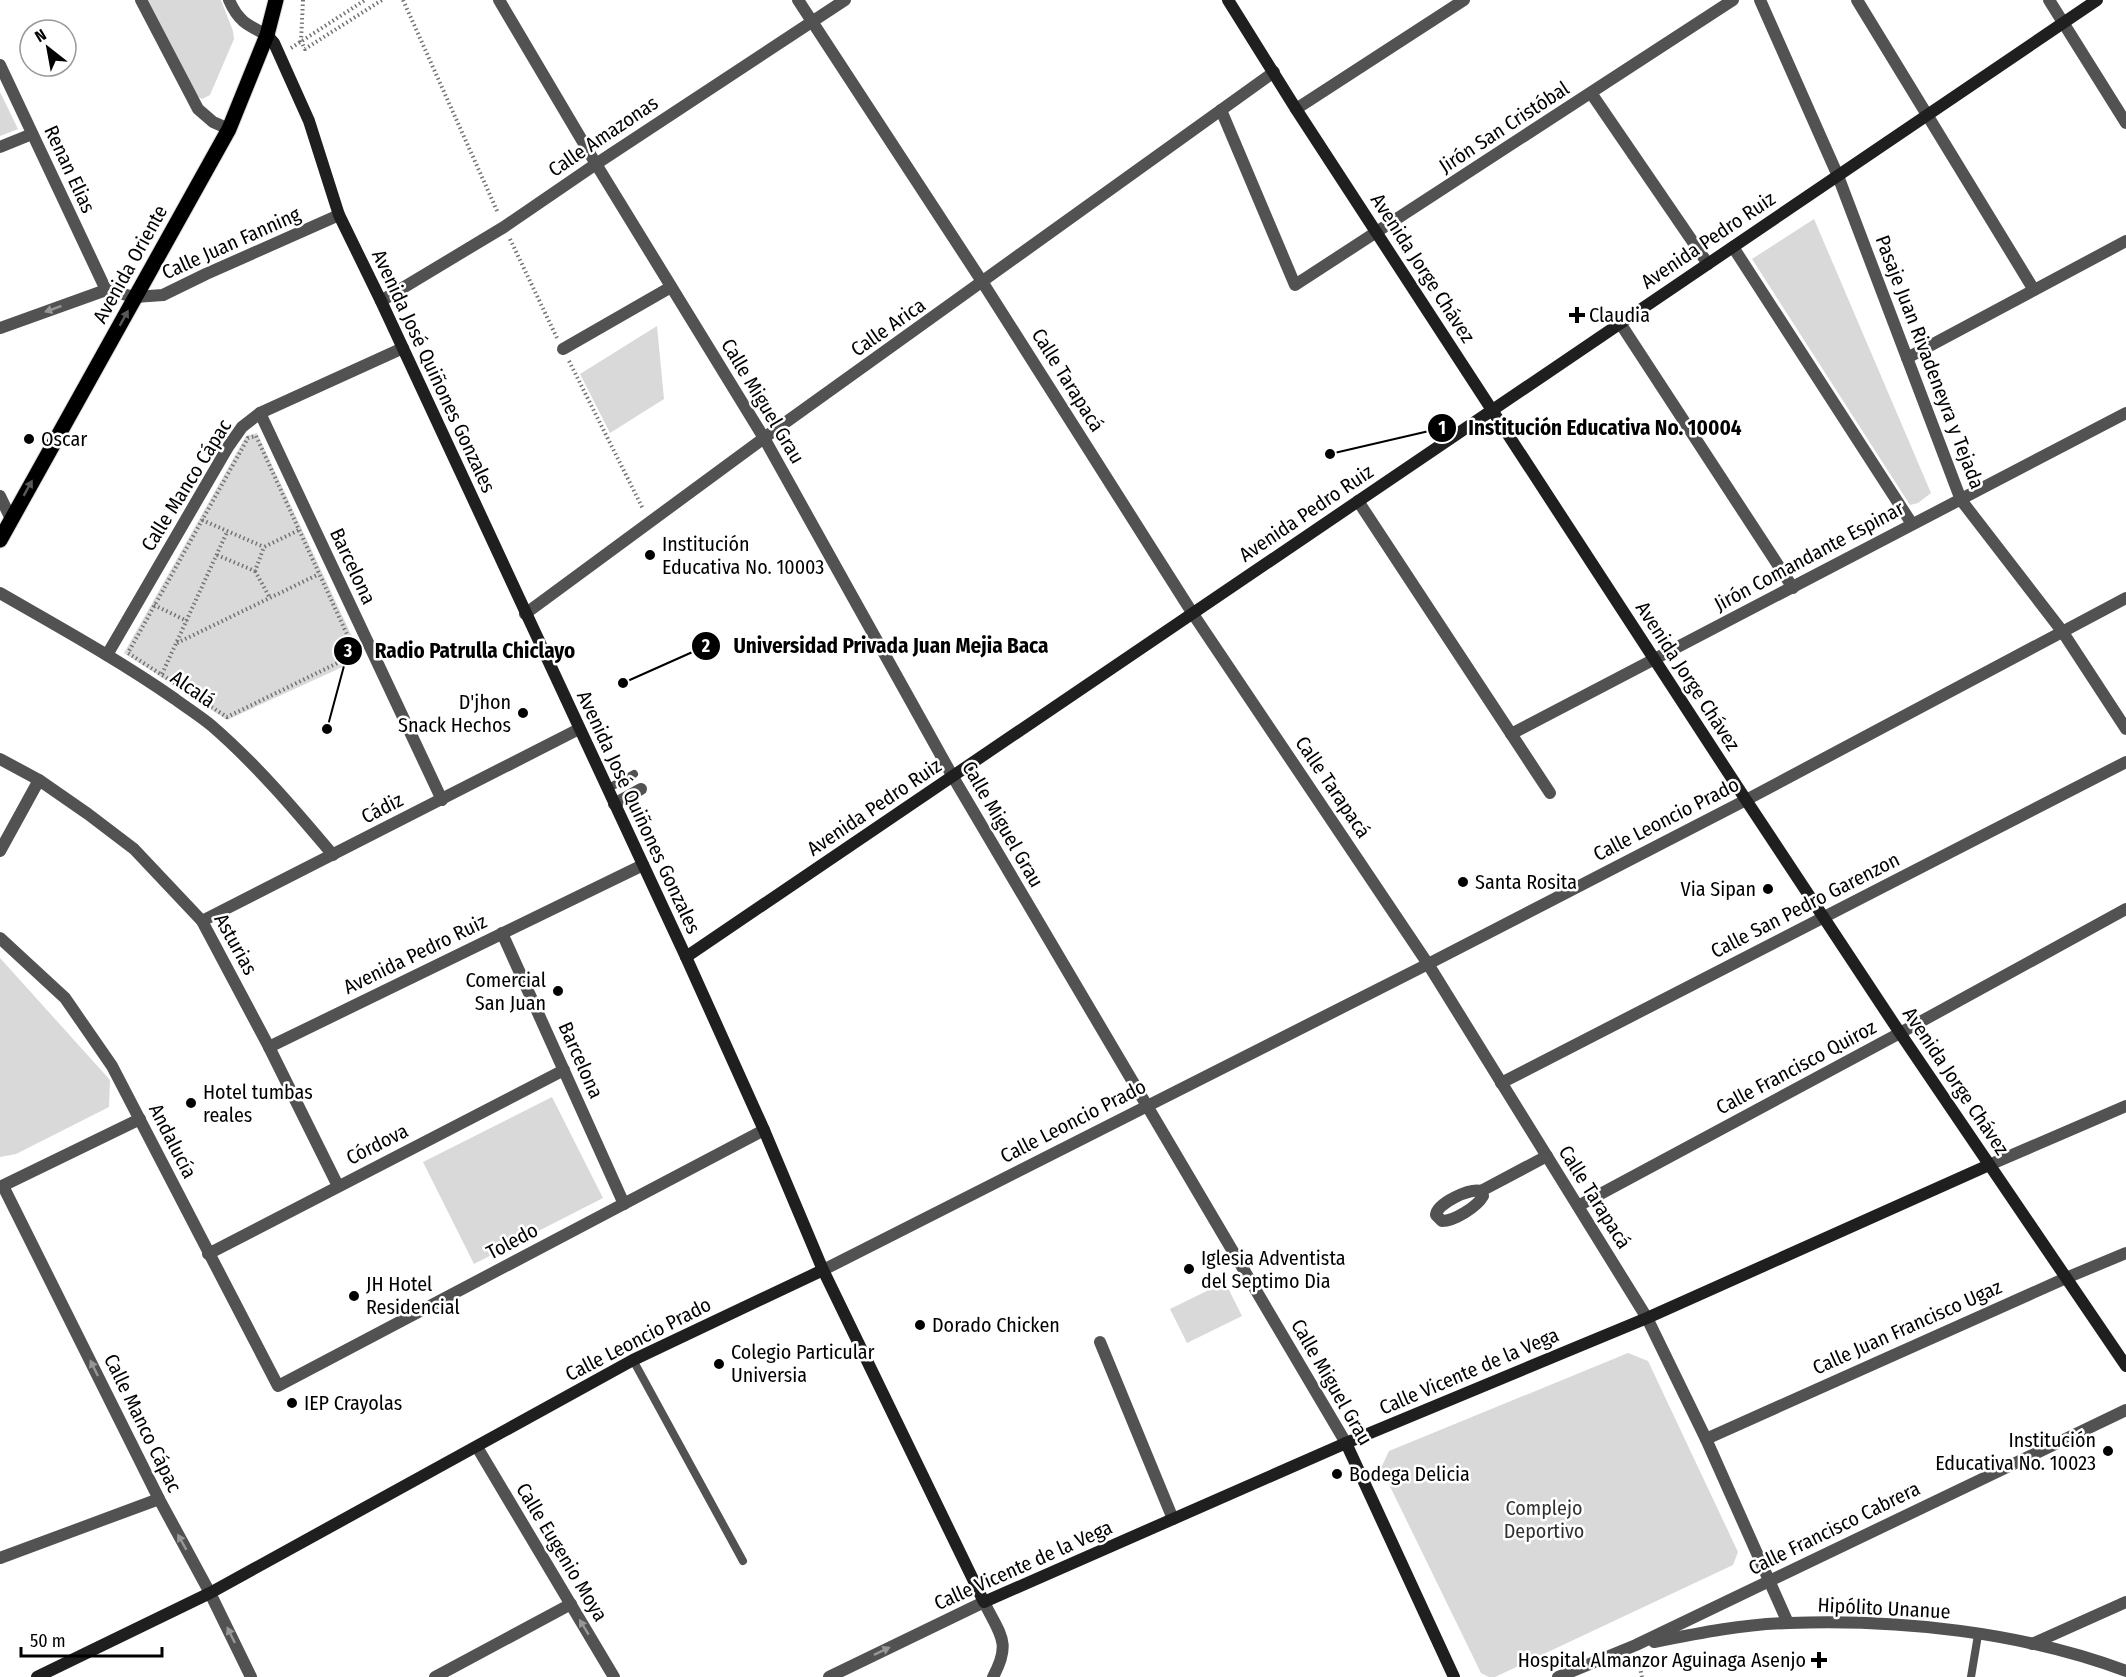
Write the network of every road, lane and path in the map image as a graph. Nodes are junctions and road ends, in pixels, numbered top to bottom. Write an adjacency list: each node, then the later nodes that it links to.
1 (141, 0): 31 (street)
2 (229, 0): 21 (street)
3 (276, 0): 21 (main road, Avenida Oriente)
4 (303, 0): 22 (path)
5 (365, 0): 18 (path)
6 (382, 0): 22 (path)
7 (403, 0): 37 (path)
8 (499, 0): 34 (street, Calle Miguel Grau)
9 (798, 0): 19 (street, Calle Tarapacá)
10 (845, 0): 19 (street, Calle Amazonas)
11 (1228, 0): 25 (street, Avenida Jorge Chávez)
12 (1464, 0): 27 (street)
13 (1733, 0): 26 (street, Jirón San Cristóbal)
14 (1760, 0): 35 (street, Pasaje Juan Rivadeneyra y Tejada)
15 (1857, 0): 29 (street)
16 (2049, 0): 20 (street)
17 (2097, 0): 20 (street, Avenida Pedro Ruiz)
18 (359, 2): 22 (path)
19 (811, 21): 34 (street, Calle Amazonas); 42 (street, Calle Tarapacá)
20 (2063, 23): 29 (street, Avenida Pedro Ruiz); 30 (street)
21 (267, 35): 23 (street, Avenida José Quiñones Gonzales); 31 (main road, Avenida Oriente)
22 (301, 41): 23 (path)
23 (280, 55): 36 (street, Avenida José Quiñones Gonzales)
24 (0, 65): 32 (street, Renan Elias)
25 (1274, 72): 27 (street, Avenida Jorge Chávez); 28 (street, Calle Arica)
26 (1591, 93): 38 (street, Jirón San Cristóbal); 41 (street)
27 (1296, 109): 38 (street, Avenida Jorge Chávez)
28 (1221, 110): 38 (street, Jirón San Cristóbal); 42 (street, Calle Arica)
29 (1928, 114): 35 (street, Avenida Pedro Ruiz); 45 (street)
30 (2126, 123)
31 (229, 129): 46 (main road, Avenida Oriente)
32 (32, 134): 33 (street); 44 (street, Renan Elias)
33 (0, 147)
34 (596, 164): 37 (street, Calle Amazonas); 43 (street, Calle Miguel Grau)
35 (1838, 176): 40 (street, Avenida Pedro Ruiz); 53 (street, Pasaje Juan Rivadeneyra y Tejada)
36 (339, 215): 46 (street, Calle Juan Fanning); 47 (street, Avenida José Quiñones Gonzales)
37 (504, 227): 47 (street, Calle Amazonas); 52 (path)
38 (1377, 233): 54 (street, Avenida Jorge Chávez)
39 (2126, 241): 45 (street)
40 (1733, 247): 41 (street, Avenida Pedro Ruiz); 64 (street)
41 (1708, 264): 49 (street, Avenida Pedro Ruiz)
42 (983, 283): 57 (street, Calle Arica); 78 (street, Calle Tarapacá)
43 (670, 287): 52 (street); 57 (street, Calle Miguel Grau)
44 (106, 290): 46 (street, Calle Juan Fanning); 50 (street, one-way to 50)
45 (2034, 290): 53 (street)
46 (135, 297): 61 (main road, Avenida Oriente, one-way to 46)
47 (381, 301): 51 (street, Avenida José Quiñones Gonzales)
48 (0, 314): 50 (street)
49 (1620, 323): 54 (street, Avenida Pedro Ruiz); 72 (street)
50 (2, 327)
51 (403, 348): 55 (street, Calle Manco Cápac); 77 (street, Avenida José Quiñones Gonzales)
52 (563, 349): 63 (path)
53 (1907, 358): 59 (street, Pasaje Juan Rivadeneyra y Tejada)
54 (1492, 410): 60 (street, Avenida Pedro Ruiz); 83 (street, Avenida Jorge Chávez)
55 (260, 413): 82 (street, Calle Manco Cápac); 96 (street, Barcelona)
56 (2126, 413): 59 (street, Jirón Comandante Espinar)
57 (764, 438): 63 (street, Calle Arica); 91 (street, Calle Miguel Grau)
58 (0, 496): 61 (street)
59 (1961, 500): 64 (street, Jirón Comandante Espinar); 80 (street, Pasaje Juan Rivadeneyra y Tejada)
60 (1358, 501): 78 (street, Avenida Pedro Ruiz); 87 (street)
61 (11, 519): 67 (main road, Avenida Oriente)
62 (202, 520): 65 (path); 66 (path); 76 (path)
63 (650, 522): 77 (street, Calle Arica)
64 (1912, 524): 72 (street, Jirón Comandante Espinar)
65 (299, 530): 68 (path); 71 (path)
66 (227, 532): 68 (path); 69 (path)
67 (0, 540)
68 (264, 547): 70 (path)
69 (217, 555): 70 (path); 79 (path)
70 (255, 571): 74 (path)
71 (319, 574): 74 (path); 84 (path)
72 (1793, 588): 83 (street, Jirón Comandante Espinar)
73 (0, 593): 82 (street, Alcalá)
74 (270, 598): 81 (path)
75 (2126, 598): 80 (street, Calle Leoncio Prado)
76 (154, 605): 79 (path); 84 (path)
77 (525, 614): 85 (street, Avenida José Quiñones Gonzales)
78 (1193, 614): 91 (street, Avenida Pedro Ruiz); 108 (street, Calle Tarapacá)
79 (187, 621): 81 (path)
80 (2062, 631): 86 (street, Pasaje Juan Rivadeneyra y Tejada); 97 (street, Calle Leoncio Prado)
81 (177, 643): 84 (path)
82 (107, 655): 100 (street, Alcalá)
83 (1654, 660): 87 (street, Jirón Comandante Espinar); 97 (street, Avenida Jorge Chávez)
84 (162, 675)
85 (579, 729): 93 (street, Avenida José Quiñones Gonzales); 96 (street, Cádiz)
86 (2126, 729)
87 (1510, 734): 95 (street)
88 (0, 759): 92 (street, Asturias)
89 (2126, 762): 103 (street, Calle San Pedro Garenzon)
90 (634, 774): 93 (lane)
91 (953, 777): 107 (street, Avenida Pedro Ruiz); 113 (street, Calle Miguel Grau)
92 (39, 780): 99 (street); 104 (street, Asturias)
93 (607, 789): 98 (street, Avenida José Quiñones Gonzales)
94 (641, 789): 98 (street)
95 (1550, 792)
96 (442, 800): 100 (street, Cádiz)
97 (1746, 800): 103 (street, Avenida Jorge Chávez); 108 (street, Calle Leoncio Prado)
98 (614, 804): 101 (street, Avenida José Quiñones Gonzales)
99 (0, 851)
100 (333, 855): 104 (street, Cádiz)
101 (643, 865): 105 (street, Avenida Pedro Ruiz); 107 (street, Avenida José Quiñones Gonzales)
102 (2126, 909): 109 (street, Calle Francisco Quiroz)
103 (1824, 917): 109 (street, Avenida Jorge Chávez); 112 (street, Calle San Pedro Garenzon)
104 (202, 921): 110 (street, Asturias)
105 (502, 933): 110 (street, Avenida Pedro Ruiz); 111 (street, Barcelona)
106 (0, 938): 115 (street, Andalucía)
107 (686, 957): 116 (street, Avenida José Quiñones Gonzales)
108 (1428, 964): 112 (street, Calle Tarapacá); 113 (street, Calle Leoncio Prado)
109 (1900, 1033): 118 (street, Avenida Jorge Chávez); 123 (street, Calle Francisco Quiroz)
110 (269, 1047): 120 (street, Asturias)
111 (564, 1070): 120 (street, Córdova); 122 (street, Barcelona)
112 (1502, 1083): 117 (street, Calle Tarapacá)
113 (1146, 1106): 126 (street, Calle Leoncio Prado); 135 (street, Calle Miguel Grau)
114 (2126, 1106): 118 (street, Calle Vicente de la Vega)
115 (140, 1119): 119 (street); 125 (street, Andalucía)
116 (764, 1130): 122 (street, Toledo); 126 (street, Avenida José Quiñones Gonzales)
117 (1547, 1156): 121 (street); 123 (street, Calle Tarapacá)
118 (1989, 1165): 127 (street, Avenida Jorge Chávez); 128 (street, Calle Vicente de la Vega)
119 (2, 1186): 137 (street, Calle Manco Cápac, one-way to 119)
120 (338, 1186): 125 (street, Córdova)
121 (1481, 1191)
122 (624, 1204): 132 (street, Toledo)
123 (1578, 1206): 128 (street, Calle Tarapacá)
124 (2126, 1253): 127 (street, Calle Juan Francisco Ugaz)
125 (208, 1254): 132 (street, Andalucía)
126 (823, 1270): 130 (street, Calle Leoncio Prado); 143 (street, Avenida José Quiñones Gonzales)
127 (2066, 1278): 131 (street, Avenida Jorge Chávez); 134 (street, Calle Juan Francisco Ugaz)
128 (1647, 1318): 134 (street, Calle Tarapacá); 135 (street, Calle Vicente de la Vega)
129 (1100, 1342): 138 (street)
130 (633, 1360): 136 (street, Calle Leoncio Prado); 140 (lane)
131 (2126, 1366)
132 (278, 1386)
133 (2126, 1410): 141 (street, Calle Francisco Cabrera)
134 (1706, 1439): 141 (street, Calle Tarapacá)
135 (1346, 1443): 138 (street, Calle Vicente de la Vega); 157 (street, Calle Miguel Grau)
136 (477, 1447): 142 (street, Calle Leoncio Prado); 145 (street, Calle Eugenio Moya)
137 (159, 1499): 139 (street); 142 (street, Calle Manco Cápac, one-way to 137)
138 (1173, 1519): 143 (street, Calle Vicente de la Vega)
139 (0, 1558)
140 (743, 1561)
141 (1769, 1581): 146 (street, Calle Tarapacá); 149 (street, Calle Francisco Cabrera)
142 (210, 1593): 152 (street, Calle Leoncio Prado); 153 (street, Calle Manco Cápac, one-way to 142)
143 (984, 1602): 151 (street, Calle Vicente de la Vega, one-way to 143); 156 (street)
144 (2126, 1602): 148 (street)
145 (570, 1604): 154 (street); 155 (street, Calle Eugenio Moya, one-way to 145)
146 (1788, 1623): 147 (street, Hipólito Unanue); 149 (street, Hipólito Unanue)
147 (1978, 1635): 148 (street, Hipólito Unanue); 159 (lane)
148 (2032, 1644): 150 (street, Hipólito Unanue)
149 (1636, 1645): 158 (street, Calle Francisco Cabrera)
150 (2126, 1671)
151 (834, 1676)
152 (36, 1677)
153 (251, 1677)
154 (435, 1677)
155 (614, 1677)
156 (993, 1677)
157 (1454, 1677)
158 (1558, 1677)
159 (1971, 1677)

